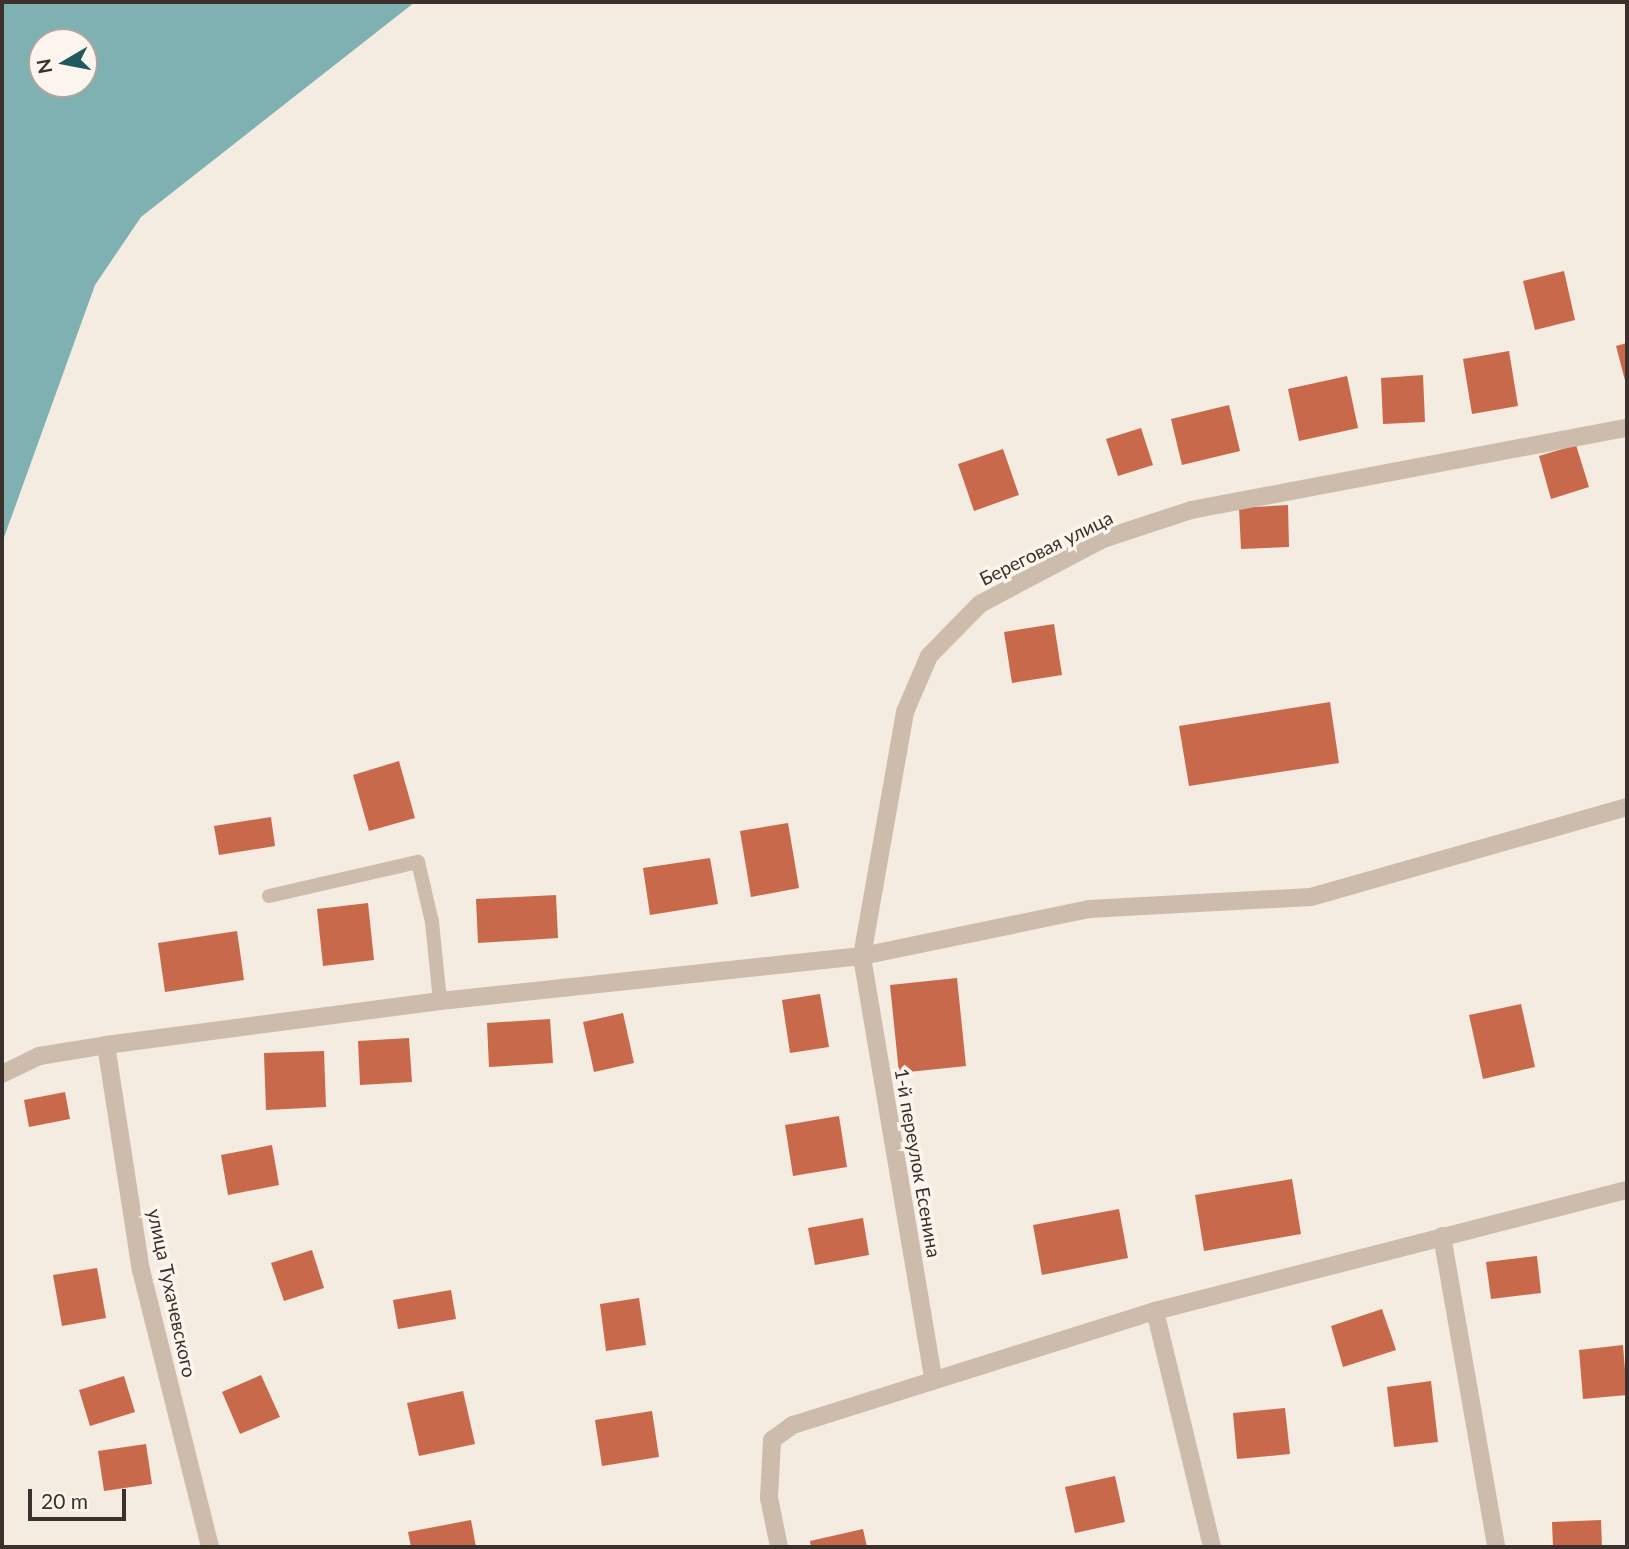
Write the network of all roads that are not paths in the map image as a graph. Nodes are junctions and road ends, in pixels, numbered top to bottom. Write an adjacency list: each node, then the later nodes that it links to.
1 (1627, 428): 4 (street, Береговая улица)
2 (1627, 807): 4 (street)
3 (269, 896): 5 (lane)
4 (862, 956): 5 (street); 11 (street, 1-й переулок Есенина)
5 (440, 1001): 6 (street)
6 (106, 1045): 7 (street); 12 (street, улица Тухачевского)
7 (2, 1074)
8 (1627, 1190): 9 (street)
9 (1442, 1236): 10 (street); 15 (street)
10 (1154, 1311): 11 (street); 14 (street)
11 (933, 1377): 13 (street)
12 (210, 1547)
13 (779, 1547)
14 (1212, 1547)
15 (1496, 1547)

